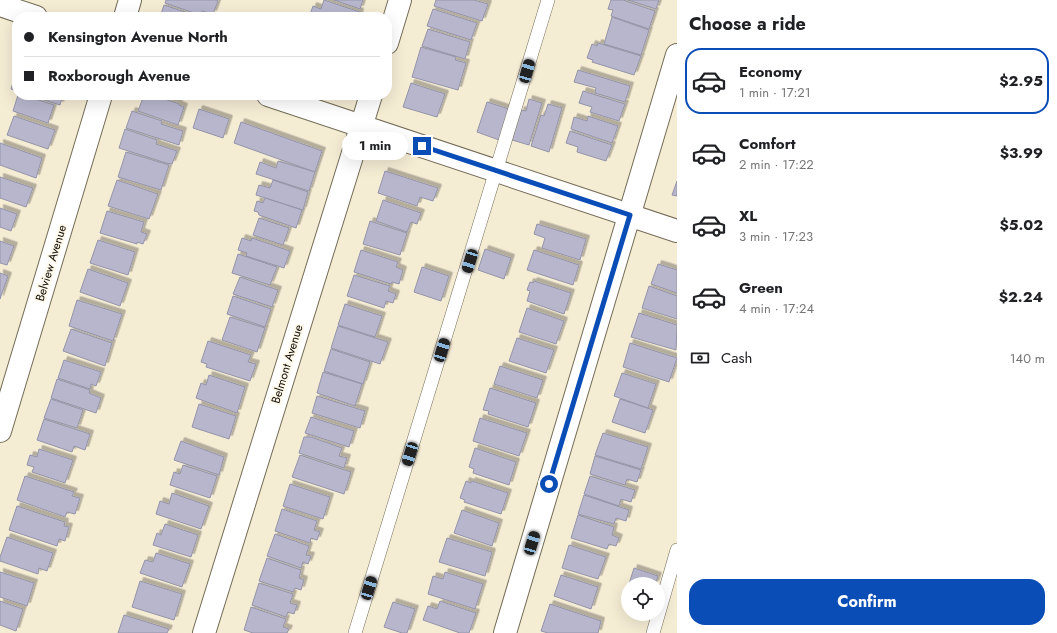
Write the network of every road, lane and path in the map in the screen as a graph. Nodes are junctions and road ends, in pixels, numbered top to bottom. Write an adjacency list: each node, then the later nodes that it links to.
1 (130, 0): 6 (street)
2 (400, 0): 7 (street)
3 (548, 0): 13 (lane)
4 (0, 5): 5 (street)
5 (21, 12)
6 (126, 12)
7 (392, 26)
8 (677, 55): 14 (street)
9 (99, 100): 16 (street, Belview Avenue)
10 (283, 100): 12 (street)
11 (369, 100): 12 (street, Belmont Avenue)
12 (361, 126): 13 (street); 18 (street, Belmont Avenue)
13 (497, 171): 14 (street); 19 (lane)
14 (630, 215): 15 (street); 20 (street)
15 (677, 231)
16 (0, 431)
17 (677, 550): 21 (lane)
18 (204, 633)
19 (356, 633)
20 (505, 633)
21 (653, 633)

